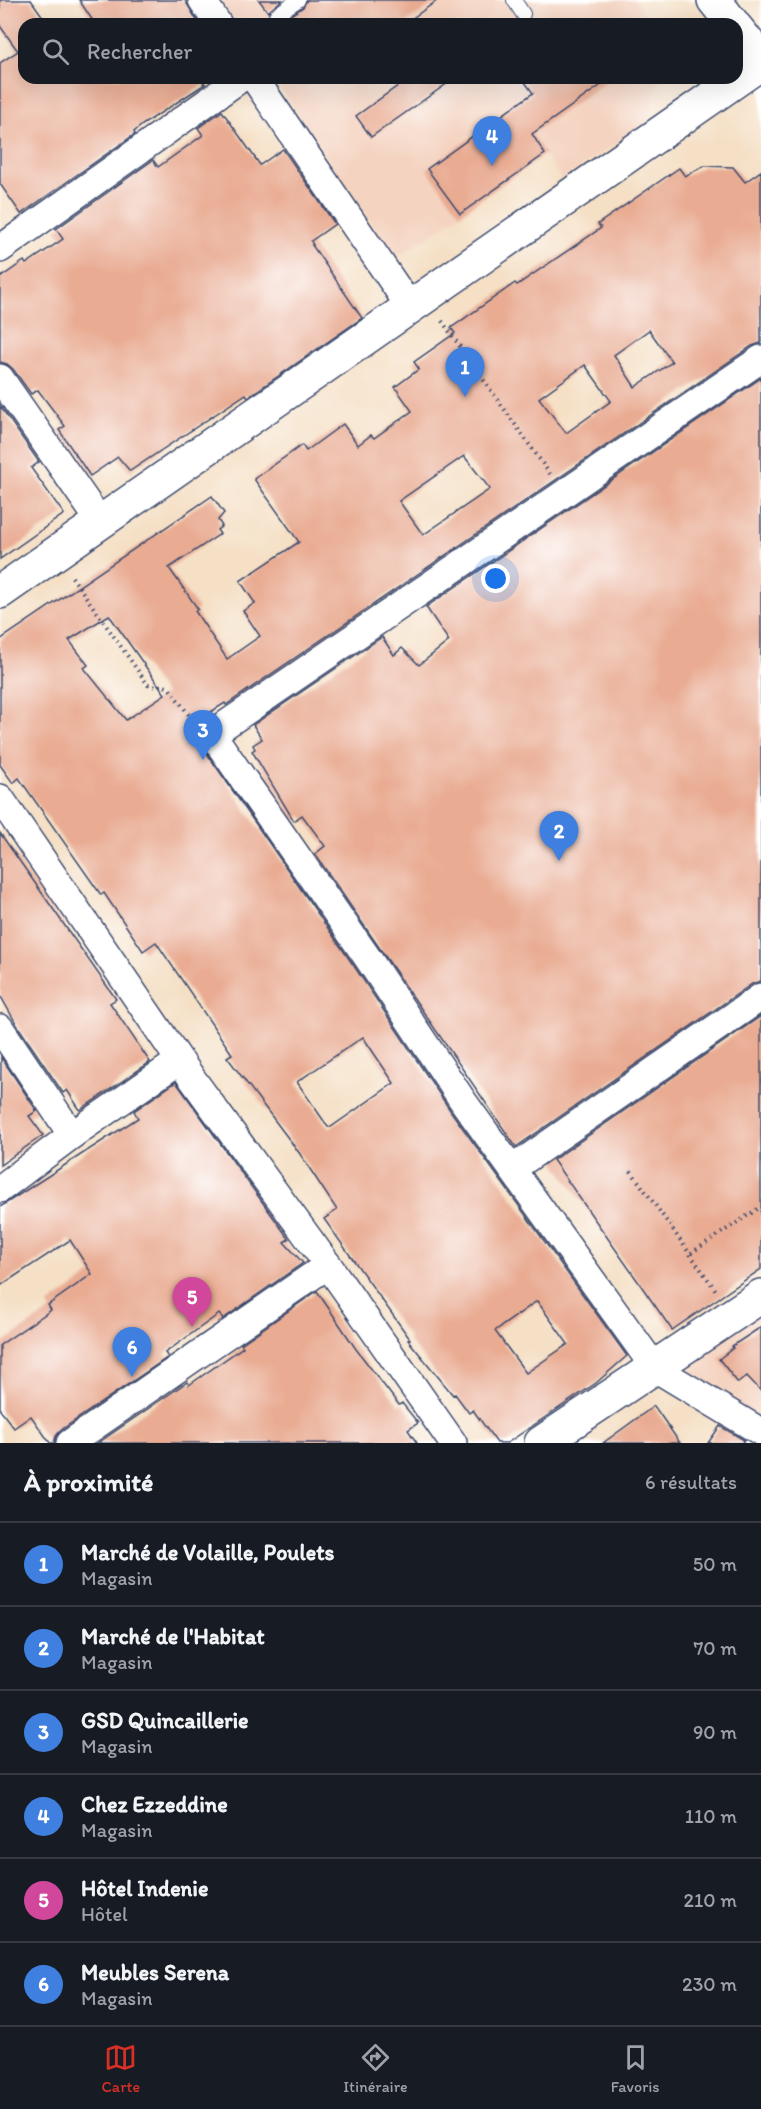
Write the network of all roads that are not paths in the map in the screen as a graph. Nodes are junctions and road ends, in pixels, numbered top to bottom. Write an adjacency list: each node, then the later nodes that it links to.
1 (202, 0): 7 (street)
2 (298, 0): 6 (lane)
3 (514, 0): 5 (lane)
4 (714, 0): 8 (street)
5 (524, 14)
6 (276, 15)
7 (214, 18)
8 (728, 18)
9 (743, 37): 10 (street)
10 (761, 61): 11 (street)
11 (743, 74)
12 (233, 84): 15 (street)
13 (258, 84): 16 (street)
14 (728, 84): 16 (street)
15 (0, 249)
16 (417, 302): 19 (street)
17 (761, 359): 26 (street)
18 (0, 378): 19 (street)
19 (101, 523): 20 (street)
20 (0, 592)
21 (0, 798): 24 (street)
22 (761, 997): 26 (street)
23 (0, 1028): 25 (street)
24 (179, 1061): 25 (street); 28 (street)
25 (72, 1135): 27 (street)
26 (512, 1169): 30 (street)
27 (0, 1189)
28 (328, 1265): 32 (street); 33 (street)
29 (761, 1296): 30 (street)
30 (655, 1368): 31 (street); 34 (street)
31 (761, 1432)
32 (70, 1443)
33 (453, 1443)
34 (541, 1443)

